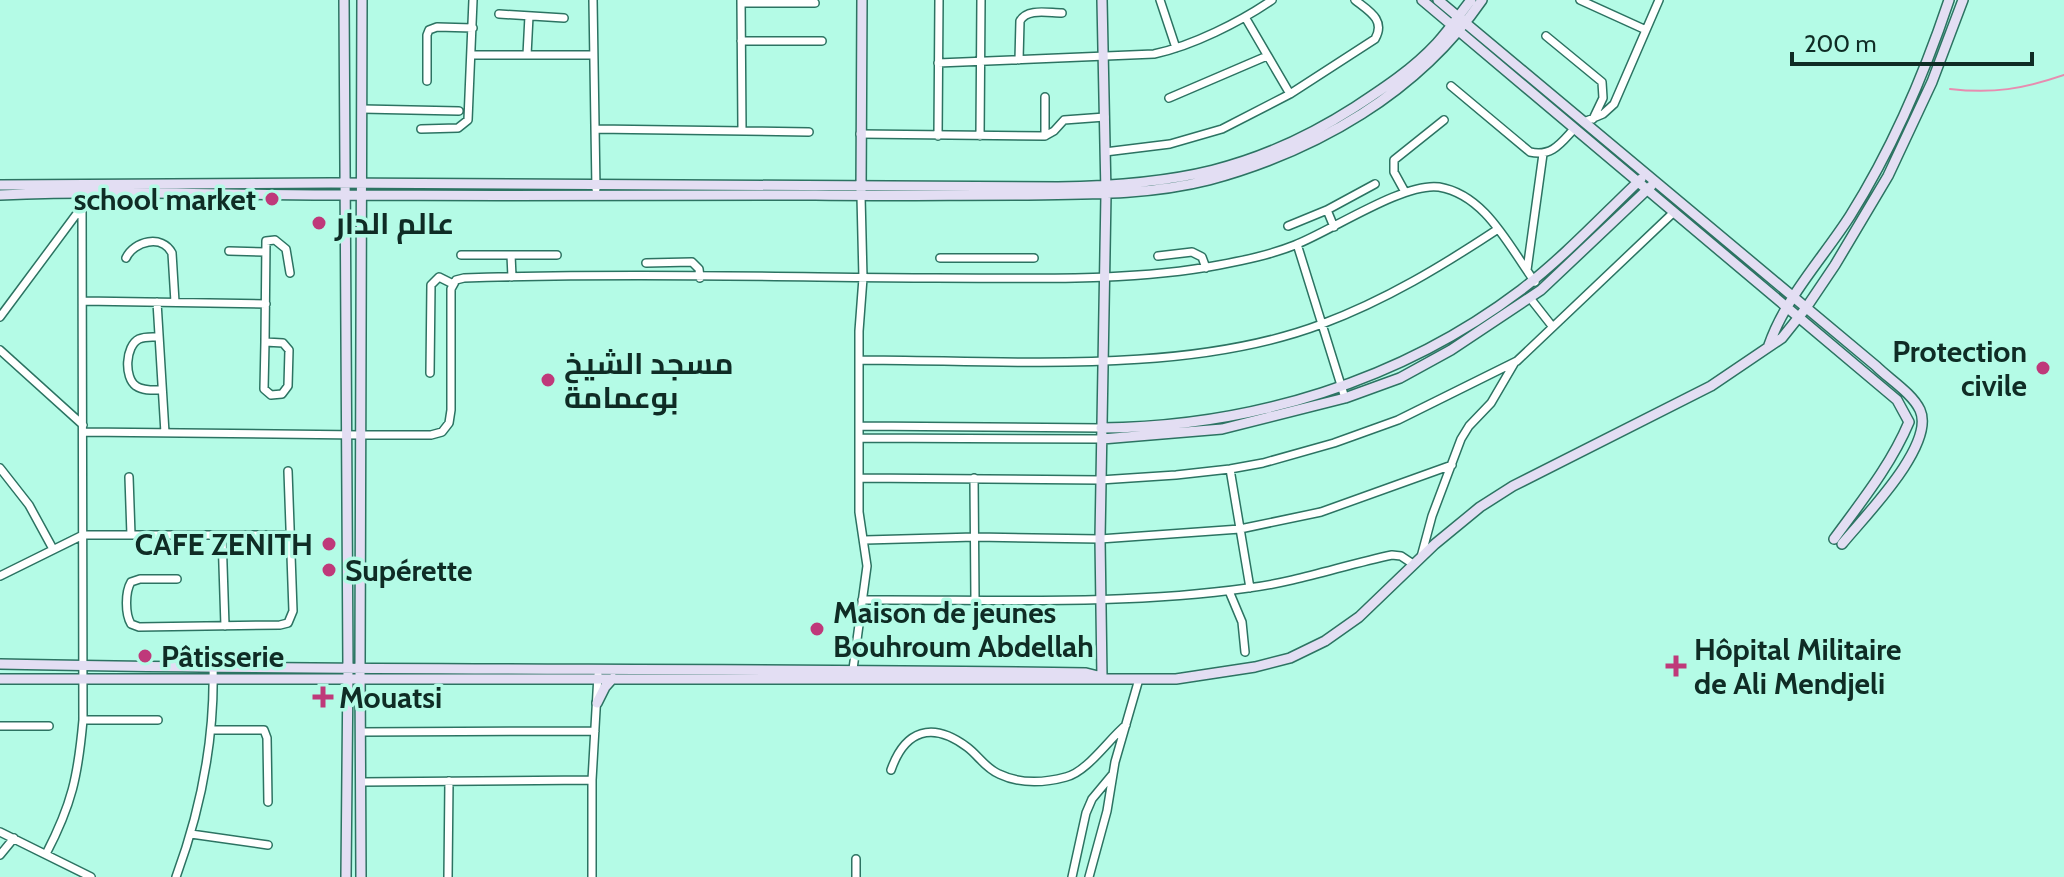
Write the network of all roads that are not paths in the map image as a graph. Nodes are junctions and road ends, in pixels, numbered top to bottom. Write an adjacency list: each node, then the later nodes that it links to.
1 (344, 0): 66 (main road)
2 (362, 0): 47 (main road)
3 (473, 0): 28 (street)
4 (593, 0): 36 (street)
5 (862, 0): 57 (main road)
6 (939, 0): 41 (street)
7 (981, 0): 40 (street)
8 (1102, 0): 37 (main road)
9 (1160, 0): 33 (street)
10 (1272, 0): 25 (street)
11 (1355, 0): 44 (street)
12 (1422, 0): 27 (main road)
13 (1438, 0): 27 (main road)
14 (1471, 0): 27 (main road)
15 (1482, 0): 27 (main road)
16 (1580, 0): 29 (street)
17 (1659, 0): 29 (street)
18 (1949, 0): 114 (main road)
19 (1963, 0): 116 (main road)
20 (741, 1): 21 (street); 31 (street)
21 (815, 3)
22 (1062, 13): 39 (street)
23 (499, 14): 24 (street)
24 (529, 16): 26 (street); 35 (street)
25 (1245, 17): 33 (street); 38 (street)
26 (564, 18)
27 (1458, 24): 51 (main road); 55 (main road); 74 (main road)
28 (473, 28): 34 (street); 42 (street)
29 (1646, 30): 51 (street)
30 (1546, 36): 51 (street)
31 (741, 41): 32 (street); 54 (street)
32 (822, 41)
33 (1176, 48): 37 (street)
34 (473, 55): 35 (street); 52 (street)
35 (527, 55): 36 (street)
36 (593, 55): 53 (street)
37 (1102, 56): 39 (street); 49 (main road)
38 (1267, 56): 44 (street); 46 (street)
39 (1019, 60): 40 (street)
40 (981, 62): 41 (street); 59 (street)
41 (938, 63): 58 (street)
42 (427, 81)
43 (1451, 86): 62 (street)
44 (1290, 94): 61 (street)
45 (1045, 97): 60 (street)
46 (1169, 98)
47 (362, 109): 48 (street); 67 (main road)
48 (459, 111)
49 (1105, 117): 60 (street); 61 (main road)
50 (1444, 120): 76 (street)
51 (1588, 120): 63 (main road)
52 (421, 129)
53 (595, 129): 54 (street); 73 (street)
54 (742, 129): 56 (street)
55 (1574, 129): 62 (street); 64 (main road)
56 (809, 132)
57 (860, 134): 58 (street); 75 (main road)
58 (938, 136): 59 (street)
59 (980, 136): 60 (street)
60 (1045, 136)
61 (1105, 152): 74 (main road)
62 (1543, 154): 103 (street)
63 (1647, 173): 64 (main road); 65 (main road)
64 (1638, 181): 72 (main road); 103 (main road)
65 (1656, 181): 72 (main road); 114 (main road)
66 (346, 183): 67 (main road); 71 (main road); 78 (main road)
67 (362, 184): 73 (main road); 79 (main road)
68 (1375, 184): 81 (street)
69 (0, 185): 70 (main road)
70 (14, 189): 71 (main road); 77 (main road)
71 (85, 189): 78 (main road); 80 (street)
72 (1648, 189): 82 (main road); 109 (main road)
73 (596, 190): 75 (main road); 79 (main road)
74 (1106, 190): 75 (main road); 102 (main road)
75 (861, 191): 106 (street)
76 (1405, 192): 84 (street); 85 (street)
77 (0, 195)
78 (345, 195): 79 (main road); 136 (main road)
79 (362, 195): 137 (main road)
80 (82, 206): 86 (street); 87 (street)
81 (1327, 210): 83 (street); 84 (street)
82 (1674, 212): 114 (main road); 120 (street)
83 (1288, 226)
84 (1334, 227): 88 (street)
85 (1498, 229): 103 (street); 119 (street)
86 (63, 233): 87 (street); 117 (street)
87 (83, 240): 111 (street)
88 (1297, 244): 100 (street); 119 (street)
89 (229, 251): 90 (street)
90 (265, 252): 101 (street); 115 (street)
91 (461, 255): 92 (street)
92 (511, 255): 93 (street); 104 (street)
93 (557, 255)
94 (1158, 256): 100 (street)
95 (126, 258): 113 (street)
96 (940, 258): 98 (street)
97 (1034, 258): 98 (street)
98 (989, 259): 107 (street)
99 (646, 263): 105 (street)
100 (1206, 268): 102 (street)
101 (290, 273)
102 (1105, 276): 107 (street); 126 (main road)
103 (1530, 276): 109 (street); 129 (main road)
104 (512, 277): 105 (street); 108 (street)
105 (700, 278): 106 (street)
106 (863, 278): 107 (street); 125 (street)
107 (990, 278)
108 (453, 284): 128 (street); 137 (street)
109 (1541, 290): 110 (main road)
110 (1530, 298): 120 (street); 131 (main road)
111 (83, 301): 112 (street); 133 (street)
112 (157, 302): 113 (street); 121 (street)
113 (175, 302): 115 (street)
114 (1790, 302): 116 (main road); 118 (main road); 123 (main road)
115 (266, 304): 122 (street)
116 (1806, 308): 118 (main road); 118 (main road)
117 (0, 317)
118 (1799, 317): 123 (main road)
119 (1320, 325): 126 (street); 129 (street)
120 (1552, 326): 127 (street)
121 (159, 337): 130 (street); 130 (street)
122 (265, 342): 122 (street)
123 (1769, 345): 156 (main road)
124 (0, 350): 133 (street)
125 (859, 360): 126 (street); 132 (street)
126 (1104, 361): 135 (main road)
127 (1517, 361): 139 (street); 141 (street)
128 (430, 373)
129 (1342, 387): 131 (street); 135 (main road)
130 (162, 390): 134 (street)
131 (1345, 398): 135 (main road)
132 (860, 426): 135 (street); 138 (street)
133 (83, 428): 134 (street); 148 (street)
134 (165, 433): 136 (street)
135 (1101, 434): 138 (street); 146 (main road)
136 (347, 435): 137 (street); 170 (main road)
137 (360, 435): 169 (main road)
138 (860, 438): 144 (street)
139 (1452, 465): 147 (street); 156 (street)
140 (0, 468): 155 (street)
141 (1230, 469): 146 (street); 147 (street)
142 (288, 471): 151 (street)
143 (129, 477): 149 (street)
144 (859, 478): 145 (street); 154 (street)
145 (974, 478): 146 (street); 152 (street)
146 (1100, 480): 153 (main road)
147 (1240, 529): 153 (street); 159 (street)
148 (83, 535): 149 (street); 155 (street); 167 (street)
149 (131, 535): 150 (street)
150 (222, 535): 151 (street); 164 (street)
151 (291, 535): 164 (street)
152 (975, 537): 153 (street); 154 (street); 161 (street)
153 (1100, 539): 162 (main road)
154 (865, 540): 163 (street)
155 (53, 549): 157 (street)
156 (1417, 561): 159 (street); 180 (main road)
157 (0, 576)
158 (177, 579): 164 (street)
159 (1250, 588): 160 (street)
160 (1229, 591): 162 (street); 165 (street)
161 (975, 599): 162 (street); 163 (street)
162 (1101, 599): 173 (main road)
163 (862, 600): 171 (street)
164 (225, 626)
165 (1245, 652)
166 (0, 664): 167 (main road)
167 (84, 665): 168 (main road); 176 (street)
168 (213, 665): 170 (main road); 177 (street)
169 (360, 667): 170 (main road); 172 (main road); 179 (main road)
170 (348, 668): 178 (main road)
171 (853, 669): 172 (main road); 173 (main road)
172 (598, 674): 174 (main road); 179 (main road); 181 (street)
173 (1102, 677): 174 (main road); 180 (main road)
174 (613, 678): 181 (main road)
175 (0, 679): 176 (main road)
176 (84, 679): 177 (main road); 182 (street)
177 (213, 679): 178 (main road); 187 (street)
178 (347, 679): 179 (main road); 205 (main road)
179 (360, 679): 189 (main road)
180 (1139, 679): 184 (street)
181 (597, 703): 188 (street)
182 (83, 720): 183 (street); 200 (street)
183 (158, 720)
184 (1126, 725): 190 (street); 191 (street)
185 (0, 726): 186 (street)
186 (49, 726)
187 (212, 730): 195 (street); 197 (street)
188 (595, 731): 189 (street); 192 (street)
189 (361, 732): 194 (main road)
190 (891, 770)
191 (1113, 774): 210 (street); 211 (street)
192 (592, 780): 193 (street); 208 (street)
193 (449, 781): 194 (street); 207 (street)
194 (362, 782): 206 (main road)
195 (268, 802)
196 (0, 832): 198 (street)
197 (191, 834): 199 (street); 204 (street)
198 (14, 838): 200 (street); 201 (street)
199 (268, 845)
200 (46, 854): 203 (street)
201 (0, 855)
202 (856, 859): 209 (street)
203 (91, 877)
204 (176, 877)
205 (346, 877)
206 (361, 877)
207 (448, 877)
208 (592, 877)
209 (856, 877)
210 (1072, 877)
211 (1089, 877)

